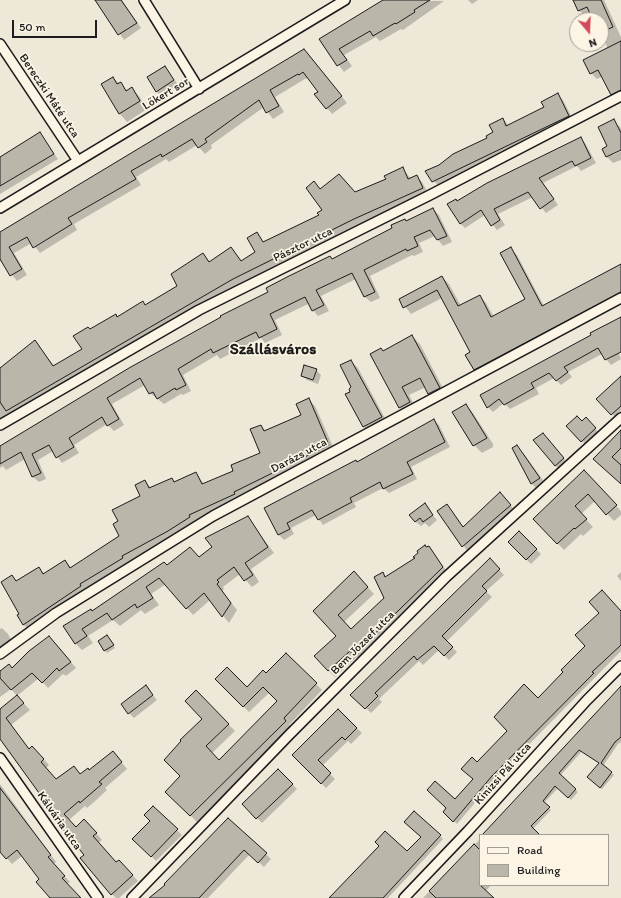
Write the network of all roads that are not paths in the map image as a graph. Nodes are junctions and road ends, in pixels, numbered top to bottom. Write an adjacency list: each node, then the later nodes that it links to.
1 (144, 0): 4 (street)
2 (344, 0): 4 (street, Lőkert sor)
3 (0, 44): 6 (street, Bereczki Máté utca)
4 (199, 89): 6 (street, Lőkert sor)
5 (621, 96): 10 (street, Pásztor utca)
6 (78, 162): 7 (street, Lőkert sor)
7 (0, 208)
8 (621, 298): 11 (street, Darázs utca)
9 (621, 418): 15 (street, Bem József utca)
10 (0, 425)
11 (0, 654)
12 (621, 666): 16 (street, Kinizsi Pál utca)
13 (0, 758): 14 (street, Kálvária utca)
14 (98, 898)
15 (132, 898)
16 (404, 898)

